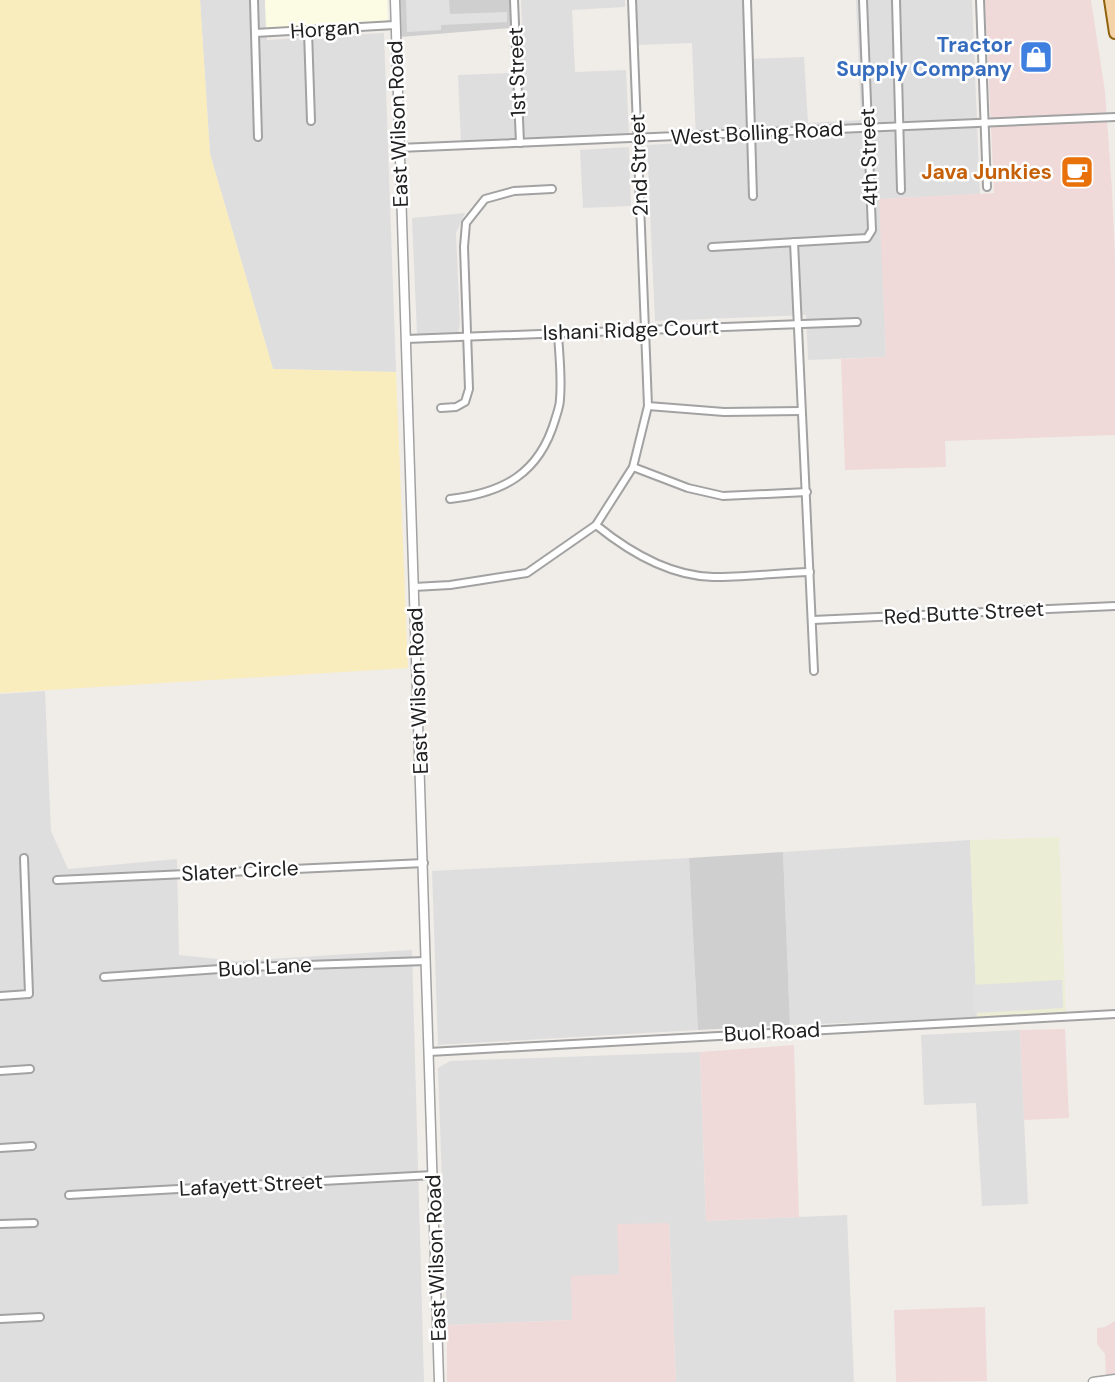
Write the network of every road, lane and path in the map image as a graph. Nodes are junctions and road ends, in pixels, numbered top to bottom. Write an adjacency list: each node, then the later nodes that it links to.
1 (254, 0): 12 (street)
2 (395, 0): 10 (street, East Wilson Road)
3 (514, 0): 22 (street, 1st Street)
4 (632, 0): 21 (street, 2nd Street)
5 (747, 0): 19 (street)
6 (863, 0): 18 (street, 4th Street)
7 (896, 0): 17 (street)
8 (980, 0): 16 (street)
9 (1110, 0): 13 (main road)
10 (396, 24): 11 (street, Horgan); 23 (street, East Wilson Road)
11 (308, 30): 12 (street, Horgan); 15 (street)
12 (255, 33): 20 (street)
13 (1115, 33)
14 (1115, 117): 16 (street, West Bolling Road)
15 (311, 121)
16 (984, 123): 17 (street, West Bolling Road); 24 (street)
17 (900, 126): 18 (street, West Bolling Road); 26 (street)
18 (868, 128): 19 (street, West Bolling Road); 28 (street, 4th Street)
19 (752, 132): 21 (street, West Bolling Road); 27 (street)
20 (258, 136)
21 (638, 138): 22 (street, West Bolling Road); 32 (street, 2nd Street)
22 (520, 143): 23 (street, West Bolling Road)
23 (399, 148): 35 (street, East Wilson Road)
24 (987, 187)
25 (552, 189): 34 (street)
26 (901, 190)
27 (753, 196)
28 (794, 242): 29 (street); 31 (street)
29 (712, 247)
30 (857, 322): 31 (street, Ishani Ridge Court)
31 (797, 324): 32 (street, Ishani Ridge Court); 38 (street)
32 (646, 330): 33 (street, Ishani Ridge Court); 36 (street, 2nd Street)
33 (558, 333): 34 (street, Ishani Ridge Court); 41 (street)
34 (468, 337): 35 (street, Ishani Ridge Court); 37 (street)
35 (406, 339): 44 (street, East Wilson Road)
36 (648, 406): 38 (street); 39 (street, 2nd Street)
37 (441, 408)
38 (801, 411): 40 (street)
39 (633, 467): 40 (street); 42 (street, 2nd Street)
40 (807, 492): 43 (street)
41 (450, 499)
42 (596, 526): 43 (street); 44 (street)
43 (810, 572): 46 (street)
44 (414, 587): 49 (street, East Wilson Road)
45 (1115, 606): 46 (street, Red Butte Street)
46 (813, 620): 47 (street)
47 (814, 671)
48 (24, 858): 53 (street)
49 (424, 863): 50 (street, Slater Circle); 51 (street, East Wilson Road)
50 (57, 880)
51 (426, 961): 52 (street, Buol Lane); 55 (street, East Wilson Road)
52 (104, 977)
53 (0, 996)
54 (1115, 1014): 55 (street, Buol Road)
55 (429, 1052): 60 (street, East Wilson Road)
56 (30, 1069): 57 (street)
57 (0, 1070)
58 (32, 1146): 59 (street)
59 (0, 1148)
60 (433, 1175): 61 (street, Lafayett Street); 67 (street, East Wilson Road)
61 (69, 1195)
62 (34, 1223): 63 (street)
63 (0, 1224)
64 (40, 1317): 65 (street)
65 (0, 1319)
66 (1115, 1379): 68 (street)
67 (439, 1382)
68 (1093, 1382)

